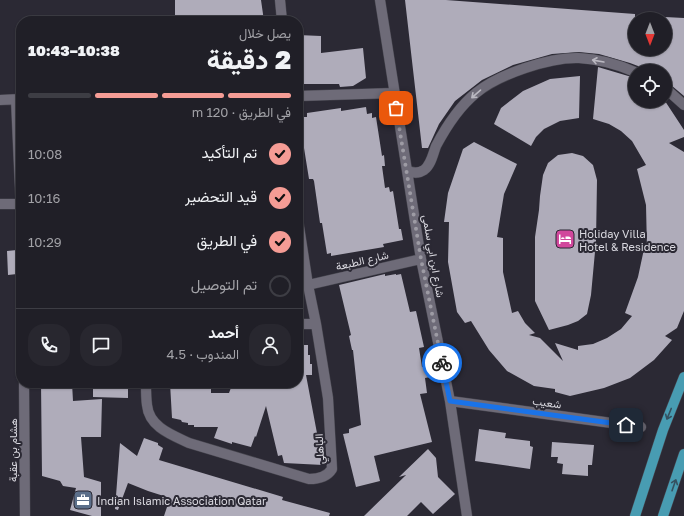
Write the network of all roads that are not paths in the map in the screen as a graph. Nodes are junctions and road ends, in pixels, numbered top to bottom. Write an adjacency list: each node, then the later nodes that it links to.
1 (280, 0): 3 (street)
2 (380, 0): 5 (street, شارع ابن ابي سلمى)
3 (282, 16)
4 (628, 70): 11 (street, one-way to 11)
5 (394, 93): 7 (street); 11 (street, شارع ابن ابي سلمى)
6 (672, 94): 10 (street)
7 (303, 96)
8 (0, 100): 9 (street)
9 (16, 100)
10 (684, 105)
11 (407, 170): 15 (street, شارع ابن ابي سلمى)
12 (0, 204): 13 (street)
13 (16, 204)
14 (303, 252): 16 (street, الباهلي)
15 (421, 259): 16 (street, شارع الطبعة); 22 (street, شارع ابن ابي سلمى)
16 (308, 285): 18 (street, الباهلي)
17 (303, 324): 18 (street)
18 (316, 324): 21 (street, الباهلي)
19 (684, 377): 27 (main road, one-way to 27)
20 (24, 388): 25 (street, هشام بن عقبة)
21 (146, 388)
22 (450, 401): 23 (street, شعيب); 26 (street, شارع ابن ابي سلمى)
23 (641, 427)
24 (684, 454): 28 (main road, one-way to 24)
25 (25, 516)
26 (467, 516)
27 (635, 516)
28 (663, 516)

